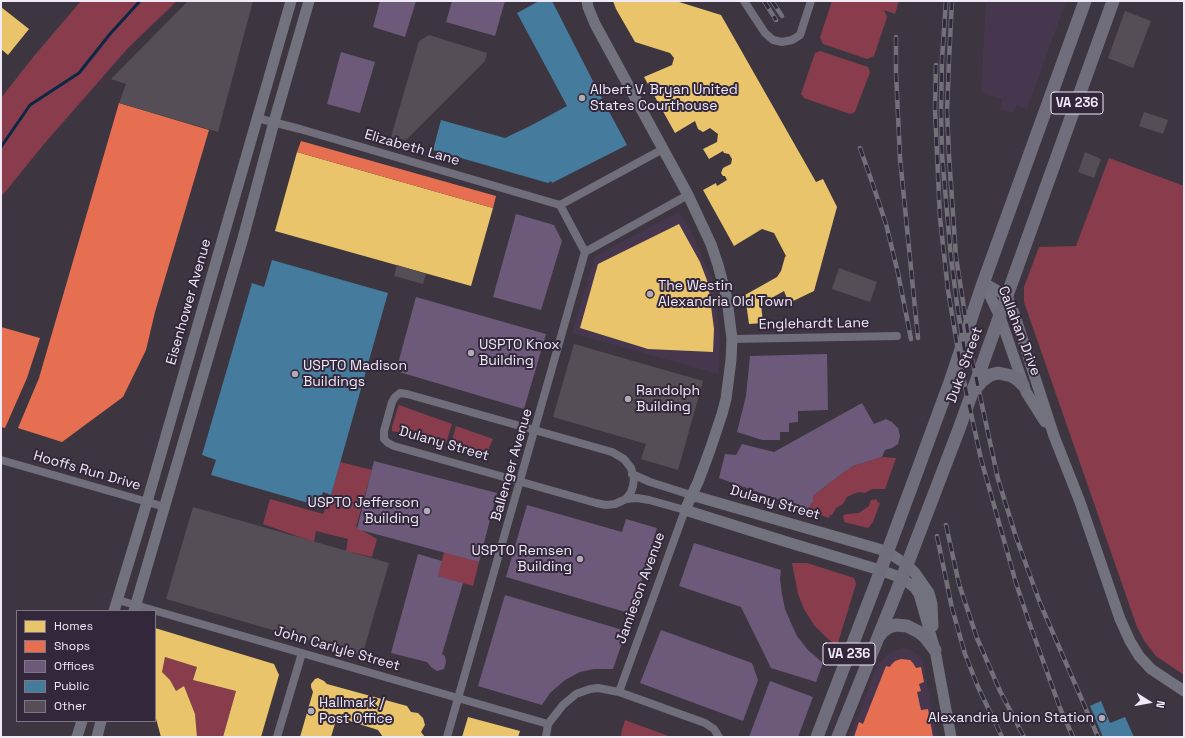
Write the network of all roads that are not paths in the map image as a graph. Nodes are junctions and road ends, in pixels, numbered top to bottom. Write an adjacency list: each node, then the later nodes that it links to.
1 (291, 1): 8 (street, Eisenhower Avenue)
2 (309, 1): 9 (street)
3 (587, 1): 10 (street, Jamieson Avenue)
4 (744, 1): 5 (street)
5 (811, 1)
6 (1085, 1): 14 (main road, Duke Street / VA 236)
7 (1113, 1): 15 (main road, Duke Street / VA 236)
8 (257, 118): 9 (street, Elizabeth Lane); 28 (street, Eisenhower Avenue)
9 (274, 122): 12 (street, Elizabeth Lane); 29 (street)
10 (663, 149): 11 (street, Jamieson Avenue); 12 (street)
11 (688, 195): 13 (street); 18 (street, Jamieson Avenue)
12 (560, 205): 13 (street)
13 (585, 252): 21 (street, Ballenger Avenue)
14 (983, 286): 15 (street, Callahan Drive); 16 (street, Callahan Drive); 31 (main road, Duke Street / VA 236)
15 (1007, 296): 16 (main road, Duke Street / VA 236); 22 (street, Callahan Drive)
16 (1000, 317): 19 (street, Callahan Drive); 20 (main road, Duke Street / VA 236)
17 (897, 336): 18 (street, Englehardt Lane)
18 (732, 339): 26 (street, Jamieson Avenue)
19 (1023, 384): 20 (main road); 22 (street, Callahan Drive)
20 (968, 404): 32 (main road, Duke Street / VA 236)
21 (535, 430): 24 (street, Dulany Street); 25 (street, Ballenger Avenue); 25 (street, Dulany Street)
22 (1054, 436): 42 (street, Callahan Drive)
23 (1, 460): 28 (street, Hooffs Run Drive)
24 (632, 474): 26 (street, Dulany Street); 27 (street)
25 (521, 481): 27 (street, Dulany Street); 44 (street, Ballenger Avenue)
26 (692, 495): 30 (street, Jamieson Avenue); 31 (street, Dulany Street)
27 (626, 499): 30 (street, Dulany Street)
28 (147, 502): 29 (street, Hooffs Run Drive); 35 (street, Eisenhower Avenue)
29 (165, 507): 36 (street)
30 (685, 510): 33 (street, Dulany Street); 43 (street, Jamieson Avenue)
31 (886, 551): 32 (street, Dulany Street); 33 (main road, Duke Street / VA 236)
32 (907, 565): 34 (main road, Duke Street / VA 236); 40 (street, Dulany Street)
33 (880, 570): 34 (street, Dulany Street); 54 (main road, Duke Street / VA 236)
34 (902, 578): 39 (main road, Duke Street / VA 236); 40 (street)
35 (118, 600): 36 (street, John Carlyle Street); 37 (street, Eisenhower Avenue)
36 (135, 608)
37 (114, 610)
38 (156, 614): 41 (street, John Carlyle Street)
39 (878, 638): 40 (main road); 55 (main road, Duke Street / VA 236)
40 (935, 650): 56 (street)
41 (302, 653): 44 (street, John Carlyle Street); 50 (street)
42 (1184, 691)
43 (619, 692): 47 (street); 53 (street)
44 (458, 698): 47 (street, John Carlyle Street); 51 (street, Ballenger Avenue)
45 (82, 722): 48 (street)
46 (101, 722): 49 (street)
47 (548, 724): 52 (street)
48 (77, 737)
49 (96, 737)
50 (277, 737)
51 (447, 737)
52 (546, 737)
53 (720, 737)
54 (817, 737)
55 (838, 737)
56 (950, 737)

